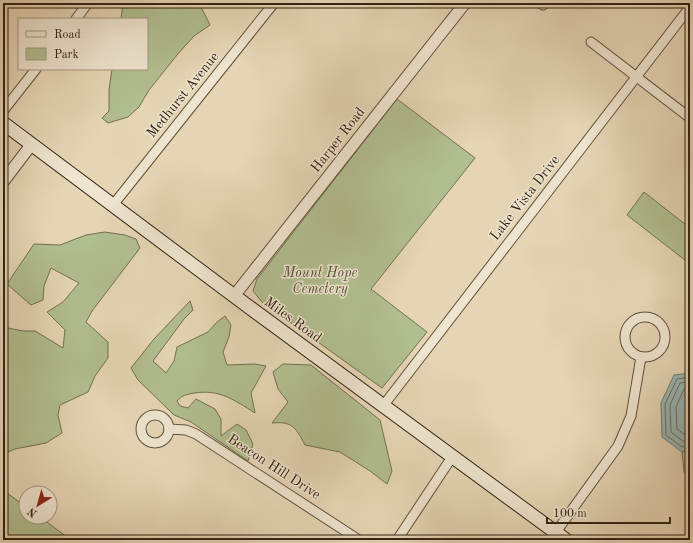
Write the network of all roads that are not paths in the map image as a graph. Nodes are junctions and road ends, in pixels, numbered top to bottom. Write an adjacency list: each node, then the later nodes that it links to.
1 (88, 3): 5 (street)
2 (274, 3): 14 (street, Medhurst Avenue)
3 (465, 3): 15 (street, Harper Road)
4 (690, 7): 8 (street, Lake Vista Drive)
5 (77, 18)
6 (591, 42): 8 (street)
7 (35, 70): 9 (street)
8 (635, 77): 10 (street); 17 (street, Lake Vista Drive)
9 (3, 111)
10 (690, 118)
11 (3, 123): 12 (main road, Miles Road)
12 (32, 144): 13 (street); 14 (main road, Miles Road)
13 (3, 182)
14 (114, 205): 15 (main road, Miles Road)
15 (234, 296): 17 (main road, Miles Road)
16 (642, 357): 16 (street); 20 (street)
17 (383, 406): 19 (main road, Miles Road)
18 (169, 428): 21 (street, Beacon Hill Drive)
19 (452, 457): 20 (main road, Miles Road); 22 (street)
20 (561, 536)
21 (359, 540)
22 (397, 540)

